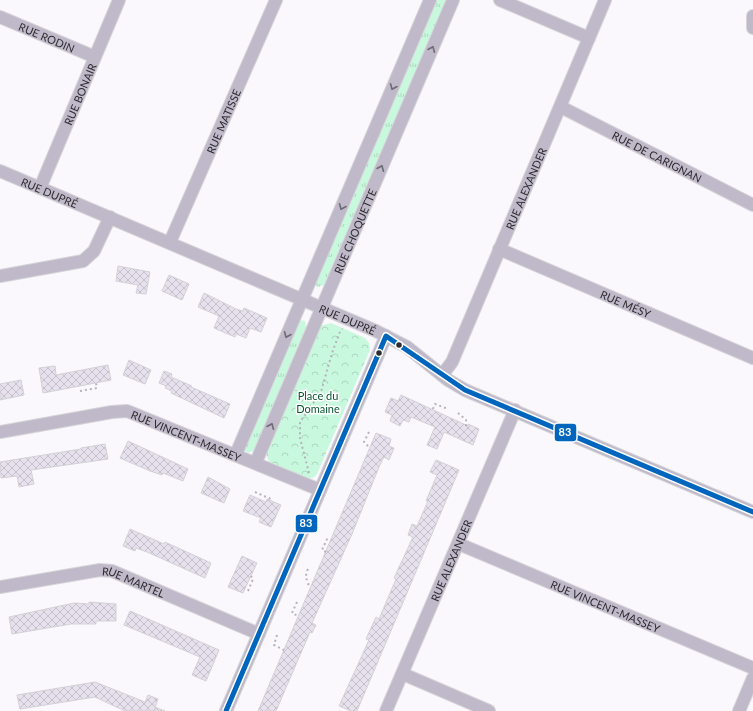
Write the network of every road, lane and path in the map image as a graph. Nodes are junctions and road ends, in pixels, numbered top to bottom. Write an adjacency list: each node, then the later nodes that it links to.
1 (119, 0): 11 (street, RUE BONAIR)
2 (276, 0): 17 (street, RUE MATISSE)
3 (430, 0): 20 (street, RUE CHOQUETTE, one-way to 20)
4 (453, 0): 21 (street, RUE CHOQUETTE, one-way to 4)
5 (500, 0): 10 (street)
6 (605, 0): 10 (street, RUE ALEXANDER)
7 (0, 16): 11 (street, RUE RODIN)
8 (753, 16): 9 (street)
9 (753, 28)
10 (589, 38): 12 (street, RUE ALEXANDER)
11 (95, 57): 14 (street, RUE BONAIR)
12 (561, 107): 15 (street, RUE DE CARIGNAN); 18 (street, RUE ALEXANDER)
13 (0, 171): 14 (street, RUE DUPRÉ)
14 (40, 188): 16 (street, RUE DUPRÉ)
15 (753, 205)
16 (110, 217): 17 (street, RUE DUPRÉ); 19 (street)
17 (170, 242): 20 (street, RUE DUPRÉ)
18 (499, 249): 24 (street, RUE MÉSY); 25 (street, RUE ALEXANDER)
19 (0, 276)
20 (303, 299): 21 (street, RUE DUPRÉ); 36 (street, RUE CHOQUETTE, one-way to 36)
21 (322, 307): 23 (street, RUE DUPRÉ); 37 (street, RUE CHOQUETTE, one-way to 21)
22 (342, 327): 38 (path)
23 (386, 336): 25 (street, RUE DUPRÉ); 39 (street)
24 (753, 358)
25 (442, 375): 30 (street, RUE DUPRÉ)
26 (96, 383): 27 (path)
27 (80, 391)
28 (433, 409): 29 (path)
29 (448, 409)
30 (515, 410): 42 (street, RUE DUPRÉ); 44 (street, RUE ALEXANDER)
31 (458, 414): 32 (path)
32 (466, 426)
33 (0, 432): 36 (street, RUE VINCENT-MASSEY)
34 (369, 432): 35 (path)
35 (370, 448)
36 (236, 454): 37 (street, RUE VINCENT-MASSEY)
37 (256, 462): 39 (street, RUE VINCENT-MASSEY)
38 (310, 476)
39 (320, 490): 53 (street)
40 (254, 492): 41 (path)
41 (270, 500)
42 (753, 512)
43 (328, 537): 45 (path)
44 (459, 544): 56 (street, RUE VINCENT-MASSEY); 57 (street, RUE ALEXANDER)
45 (326, 552)
46 (308, 569): 48 (path)
47 (251, 576): 50 (path)
48 (312, 586)
49 (0, 587): 53 (street, RUE MARTEL)
50 (248, 591)
51 (296, 602): 52 (path)
52 (298, 616)
53 (259, 634): 59 (street)
54 (277, 635): 55 (path)
55 (284, 650)
56 (753, 668)
57 (403, 674): 60 (street, RUE ALEXANDER); 61 (street)
58 (753, 678): 62 (street)
59 (226, 711)
60 (386, 711)
61 (489, 711)
62 (739, 711)

